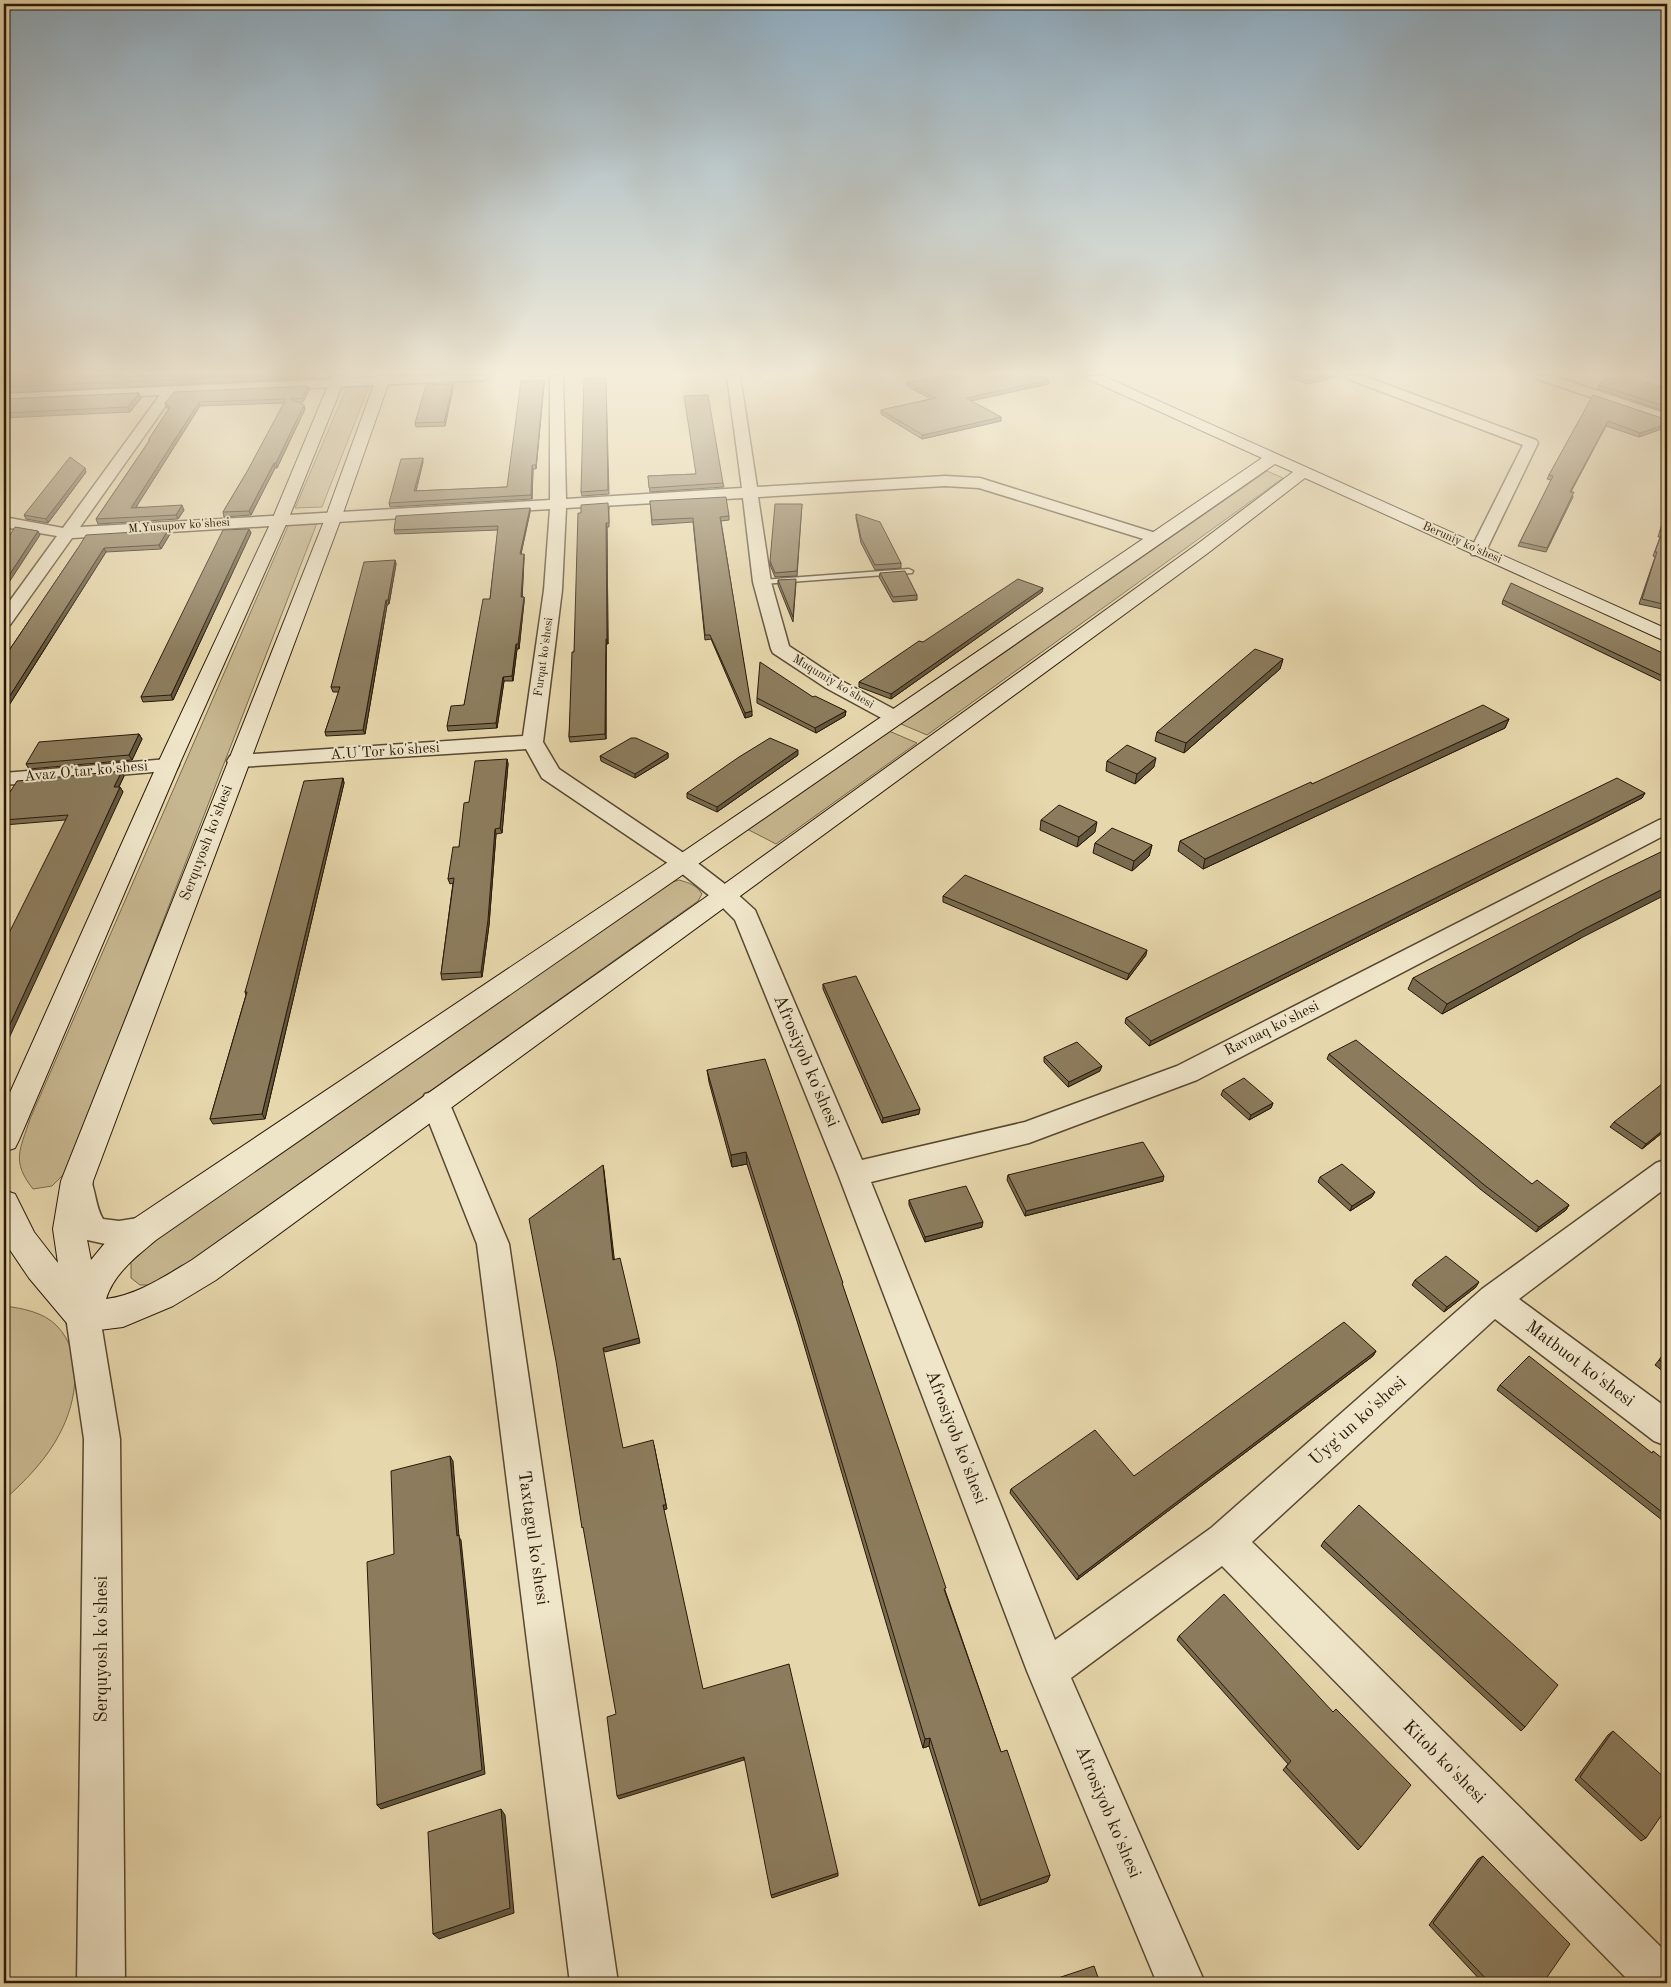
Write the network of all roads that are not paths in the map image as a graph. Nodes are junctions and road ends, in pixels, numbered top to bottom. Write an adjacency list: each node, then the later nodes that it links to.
1 (113, 469): 15 (street)
2 (301, 469): 13 (street)
3 (351, 469): 12 (street, Serquyosh ko'shesi)
4 (557, 469): 11 (street, Furqat ko'shesi)
5 (747, 469): 10 (street, Muqumiy ko'shesi)
6 (1257, 469): 16 (street)
7 (1296, 469): 9 (street, Beruniy ko'shesi)
8 (1518, 469): 17 (street)
9 (1303, 472): 17 (street, Beruniy ko'shesi); 29 (street)
10 (750, 494): 11 (street, M.Yusupov ko'shesi); 16 (street, M.Yusupov ko'shesi); 19 (street, Muqumiy ko'shesi)
11 (558, 504): 12 (street, M.Yusupov ko'shesi); 23 (street, Furqat ko'shesi)
12 (334, 516): 13 (street, M.Yusupov ko'shesi); 24 (street, Serquyosh ko'shesi)
13 (280, 520): 15 (street, M.Yusupov ko'shesi); 25 (street)
14 (4, 522): 15 (street, M.Yusupov ko'shesi)
15 (66, 533): 20 (street)
16 (1156, 538): 22 (street)
17 (1478, 551): 21 (street, Beruniy ko'shesi)
18 (909, 572): 19 (lane)
19 (762, 582): 22 (street, Muqumiy ko'shesi)
20 (4, 621)
21 (1667, 636)
22 (894, 717): 28 (street)
23 (532, 742): 24 (street, A.U Tor ko'shesi); 28 (street)
24 (238, 761): 34 (street, Serquyosh ko'shesi)
25 (168, 765): 26 (street, Avaz O'tar ko'shesi); 31 (street)
26 (4, 779)
27 (1667, 825): 33 (street, Ravnaq ko'shesi)
28 (683, 864): 29 (street, Afrosiyob ko'shesi); 36 (street)
29 (725, 896): 30 (street); 33 (street, Afrosiyob ko'shesi)
30 (435, 1102): 38 (street); 43 (street, Taxtagul ko'shesi)
31 (4, 1140)
32 (1667, 1171): 37 (street, Uyg'un ko'shesi)
33 (853, 1174): 41 (street, Afrosiyob ko'shesi)
34 (77, 1181): 36 (street); 38 (street, Serquyosh ko'shesi)
35 (4, 1204): 38 (street)
36 (144, 1230): 38 (street)
37 (1494, 1299): 39 (street, Matbuot ko'shesi); 40 (street, Uyg'un ko'shesi)
38 (83, 1316): 42 (street, Serquyosh ko'shesi)
39 (1667, 1429)
40 (1224, 1541): 41 (street, Uyg'un ko'shesi); 45 (street, Kitob ko'shesi)
41 (1047, 1671): 44 (street, Afrosiyob ko'shesi)
42 (101, 1983)
43 (594, 1983)
44 (1181, 1983)
45 (1664, 1983)

